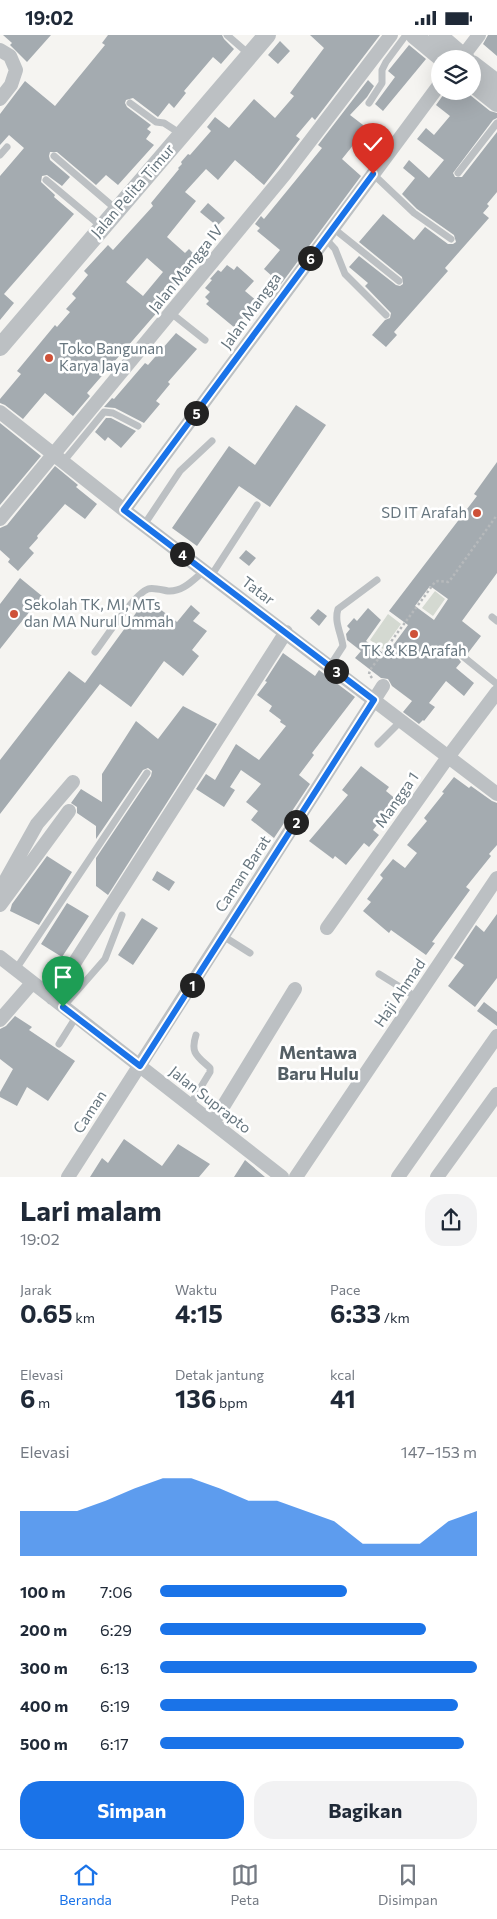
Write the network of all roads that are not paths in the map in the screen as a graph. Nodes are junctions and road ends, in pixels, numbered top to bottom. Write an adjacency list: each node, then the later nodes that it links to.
1 (227, 35): 12 (lane)
2 (267, 35): 12 (street, Jalan Pelita Timur)
3 (391, 35): 34 (street, Jalan Mangga IV)
4 (406, 35): 20 (lane)
5 (414, 35): 9 (street)
6 (479, 35): 11 (street)
7 (441, 36): 10 (street)
8 (0, 50): 17 (street)
9 (432, 50)
10 (456, 50)
11 (472, 50)
12 (250, 55): 22 (street, Jalan Pelita Timur)
13 (481, 71): 14 (street)
14 (497, 83)
15 (481, 90): 18 (street)
16 (431, 96): 27 (street, Jalan Mangga)
17 (0, 99)
18 (497, 102)
19 (130, 103): 22 (lane)
20 (369, 103)
21 (497, 123): 26 (lane)
22 (181, 135): 29 (street, Jalan Pelita Timur)
23 (7, 147): 24 (lane)
24 (0, 155)
25 (54, 156): 29 (lane)
26 (458, 173)
27 (373, 174): 31 (street, Jalan Mangga); 32 (lane)
28 (46, 180): 30 (lane)
29 (117, 210): 30 (street, Jalan Pelita Timur)
30 (102, 227): 37 (street, Jalan Pelita Timur)
31 (329, 233): 33 (lane); 35 (lane); 43 (street, Jalan Mangga)
32 (451, 239)
33 (398, 281)
34 (171, 313): 36 (lane); 41 (street, Jalan Mangga IV)
35 (386, 315)
36 (205, 340)
37 (0, 347)
38 (0, 412): 41 (street, Tatar)
39 (138, 426): 41 (lane)
40 (212, 441): 45 (lane)
41 (58, 458): 43 (street, Tatar); 44 (street, Jalan Mangga IV)
42 (257, 505): 46 (lane)
43 (124, 510): 45 (street, Tatar)
44 (0, 519)
45 (144, 525): 46 (street, Tatar)
46 (207, 573): 48 (street, Tatar); 49 (lane)
47 (377, 580): 51 (lane)
48 (286, 632): 51 (street, Tatar); 76 (street)
49 (95, 652)
50 (460, 653): 52 (lane)
51 (330, 666): 55 (street, Tatar)
52 (497, 684)
53 (383, 686): 55 (street, Caman Barat)
54 (497, 692): 58 (street, Mangga 1)
55 (374, 700): 56 (street, Tatar); 68 (street, Caman Barat)
56 (401, 721): 57 (lane); 58 (street, Tatar)
57 (378, 745)
58 (448, 757): 61 (street, Tatar); 67 (street, Mangga 1)
59 (147, 773): 71 (lane)
60 (73, 782): 64 (street)
61 (497, 794)
62 (69, 811): 65 (street)
63 (497, 878): 75 (street, Haji Ahmad)
64 (0, 890)
65 (0, 905)
66 (122, 915): 77 (lane)
67 (327, 928)
68 (223, 936): 69 (lane); 83 (street, Caman Barat)
69 (250, 953)
70 (0, 957): 71 (street, Jalan Suprapto)
71 (16, 969): 73 (street, Jalan Suprapto)
72 (379, 974): 75 (lane)
73 (32, 983): 76 (street, Jalan Suprapto); 79 (street)
74 (295, 989): 86 (street)
75 (416, 997): 89 (street, Haji Ahmad)
76 (52, 998): 77 (street, Jalan Suprapto)
77 (63, 1007): 78 (street, Jalan Suprapto)
78 (76, 1017): 82 (lane); 83 (street, Jalan Suprapto)
79 (0, 1020)
80 (196, 1035): 85 (lane)
81 (497, 1036): 90 (street)
82 (59, 1044)
83 (140, 1066): 85 (street, Jalan Suprapto); 87 (street, Caman)
84 (497, 1094): 91 (street)
85 (190, 1105): 86 (street, Jalan Suprapto)
86 (213, 1123): 88 (street, Jalan Suprapto)
87 (68, 1177)
88 (282, 1177)
89 (296, 1177)
90 (398, 1177)
91 (437, 1177)

